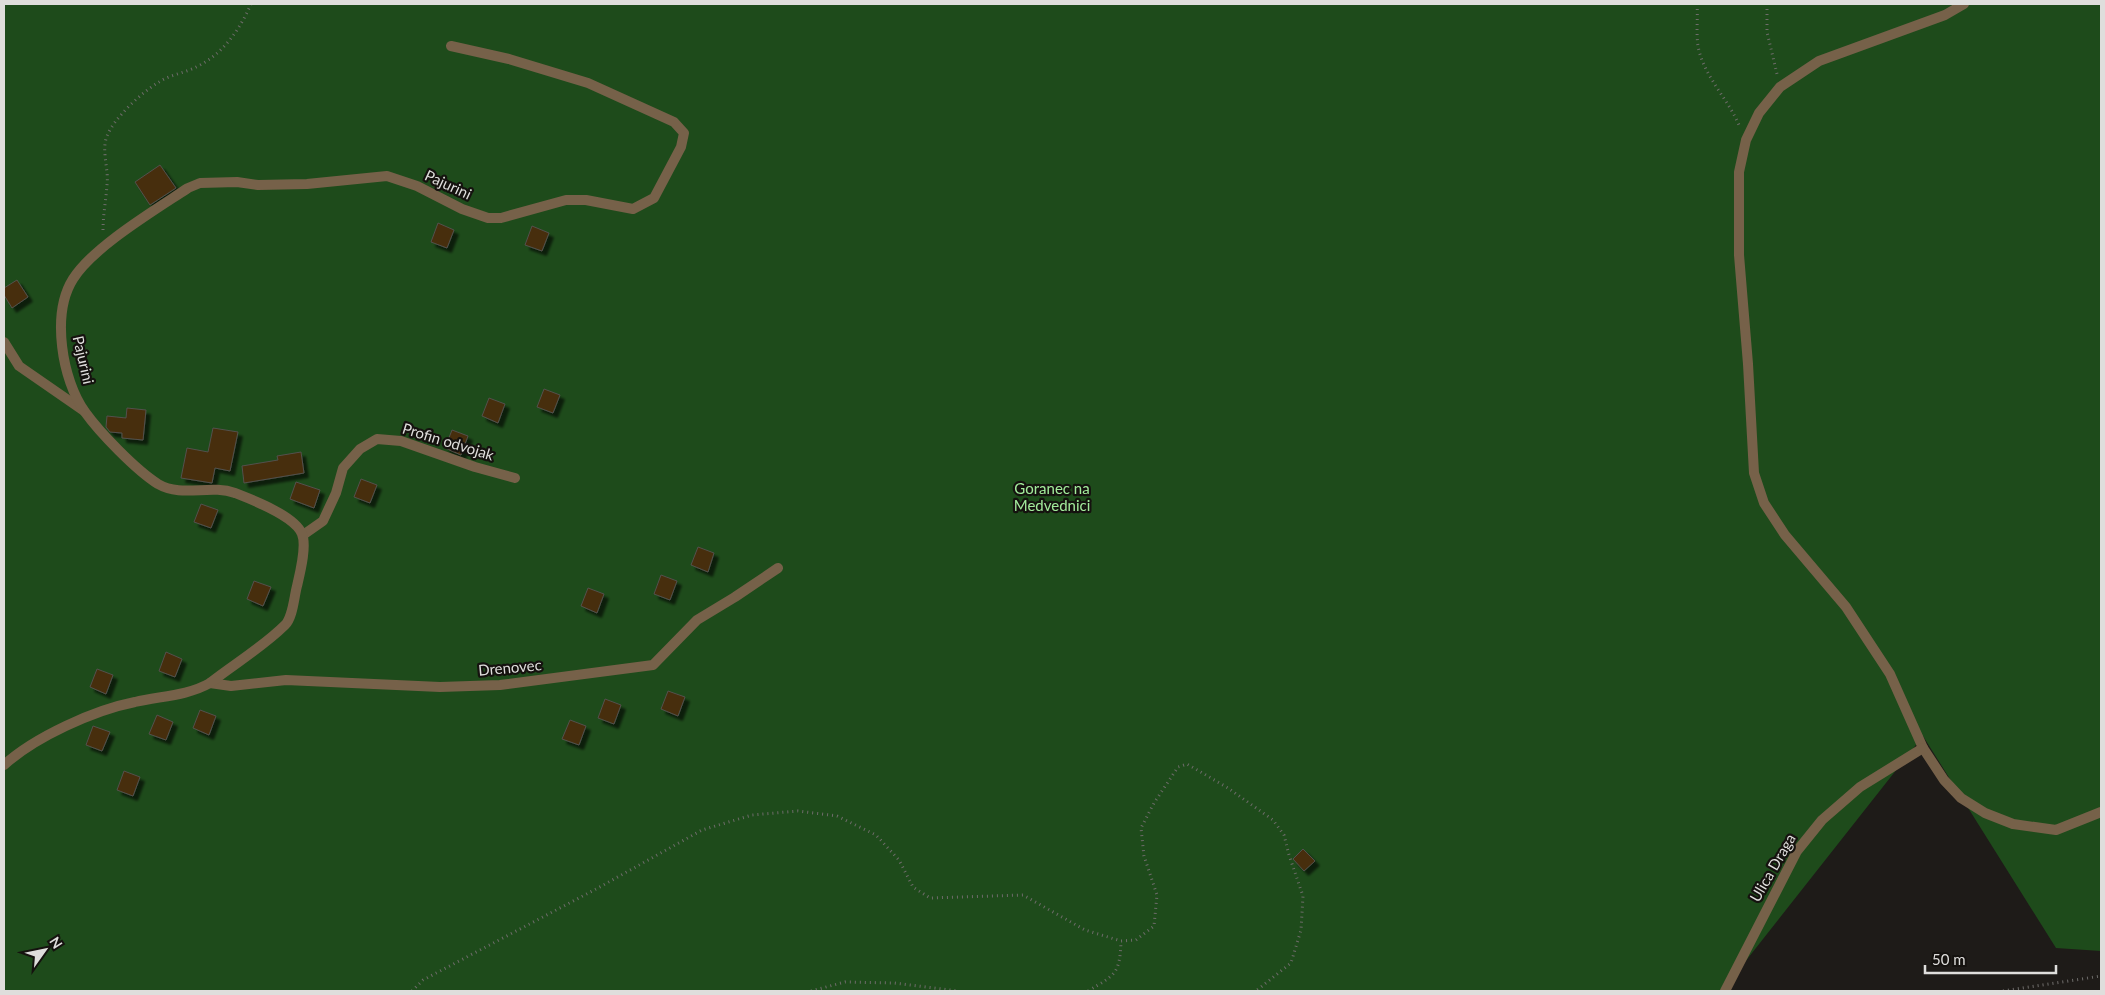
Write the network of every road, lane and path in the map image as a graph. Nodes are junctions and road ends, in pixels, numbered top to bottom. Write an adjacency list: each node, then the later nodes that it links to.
1 (251, 4): 8 (path)
2 (1697, 4): 7 (path)
3 (1767, 4): 6 (path)
4 (1964, 4): 6 (street)
5 (451, 46): 8 (street, Pajurini)
6 (1780, 87): 7 (street)
7 (1746, 140): 15 (street)
8 (103, 248): 10 (street, Pajurini)
9 (4, 342): 10 (street, Pajurini)
10 (85, 412): 12 (street, Pajurini)
11 (515, 478): 12 (street, Profin odvojak)
12 (303, 535): 14 (street)
13 (778, 568): 14 (street, Drenovec)
14 (210, 682): 16 (street)
15 (1922, 748): 17 (street); 25 (street, Ulica Draga)
16 (4, 765)
17 (2101, 812)
18 (1121, 941): 20 (path); 23 (path); 24 (path)
19 (2101, 976): 26 (path)
20 (412, 991)
21 (811, 991): 22 (path)
22 (958, 991)
23 (1088, 991)
24 (1256, 991)
25 (1725, 991)
26 (2003, 991)

